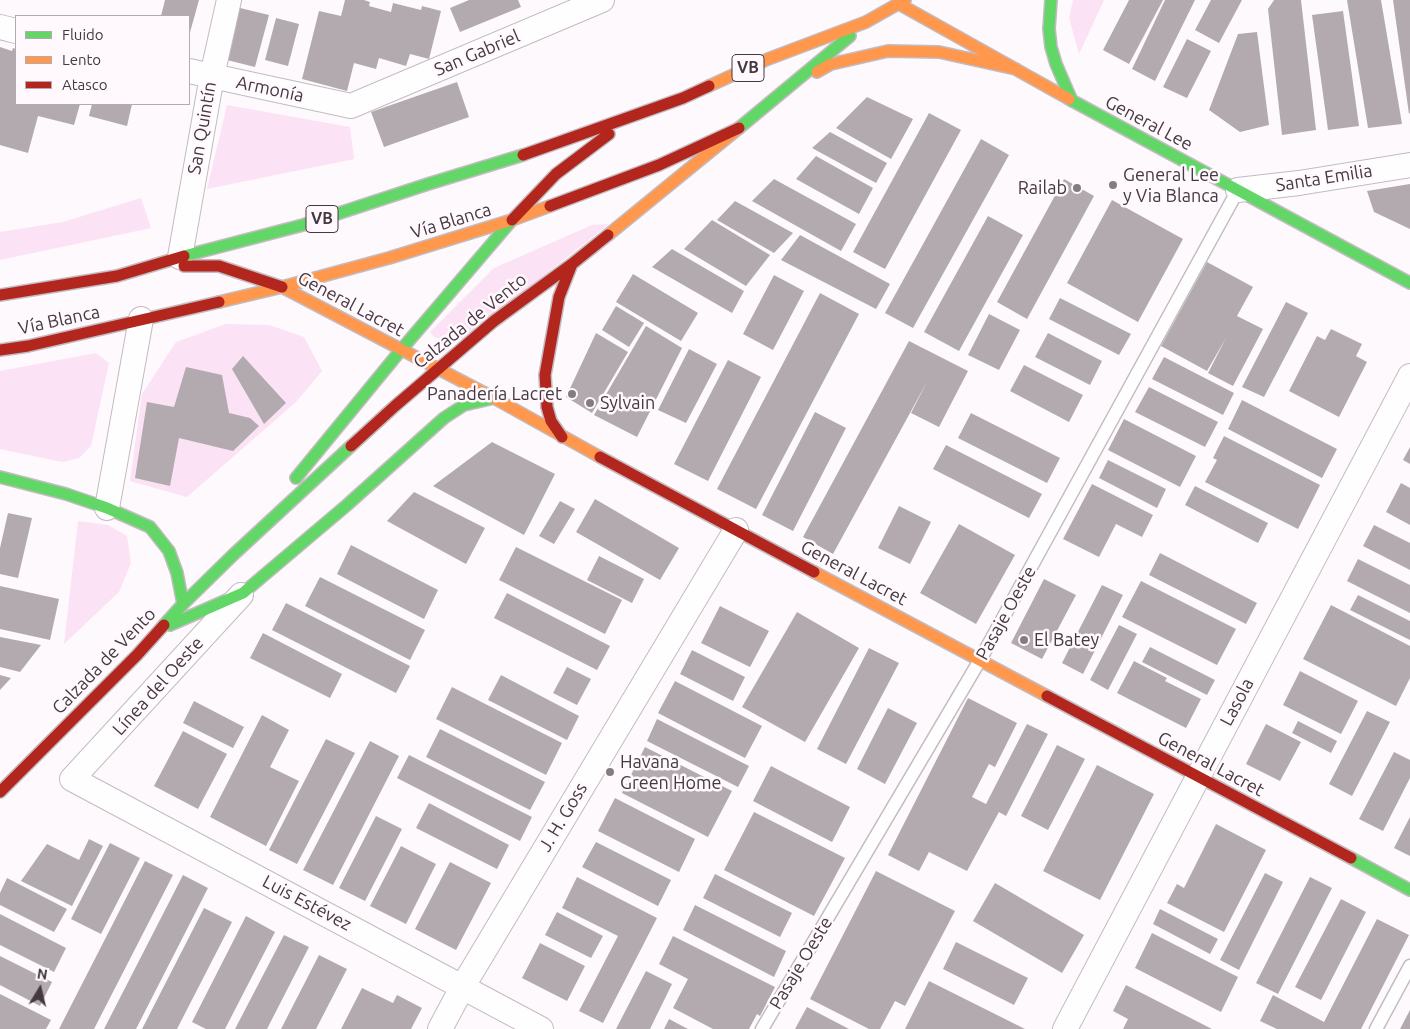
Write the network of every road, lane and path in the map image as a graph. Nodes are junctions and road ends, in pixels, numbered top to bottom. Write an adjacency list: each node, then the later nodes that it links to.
1 (229, 0): 10 (street, San Quintín)
2 (602, 0): 13 (street, San Gabriel)
3 (1051, 0): 12 (main road)
4 (902, 2): 5 (main road, Vía Blanca / VB); 8 (main road, General Lee)
5 (866, 22): 11 (main road, Vía Blanca / VB); 14 (main road, Vía Blanca / VB)
6 (0, 27): 7 (street)
7 (15, 31)
8 (1016, 69): 11 (main road); 12 (main road, General Lee)
9 (190, 71): 10 (street, Armonía)
10 (212, 76): 13 (street, Armonía); 19 (street, San Quintín)
11 (784, 92): 15 (main road, Vía Blanca / VB)
12 (1072, 101): 17 (main road, General Lee)
13 (351, 106)
14 (632, 116): 18 (main road, Calzada de Vento); 19 (main road, Vía Blanca / VB)
15 (739, 128): 18 (main road, Vía Blanca / VB); 20 (main road, Calzada de Vento)
16 (1410, 165): 17 (street, Santa Emilia)
17 (1238, 190): 22 (main road, General Lee); 39 (lane, Pasaje Oeste)
18 (512, 220): 23 (main road, Vía Blanca / VB); 27 (main road, Calzada de Vento)
19 (180, 258): 21 (main road, Vía Blanca / VB)
20 (572, 264): 28 (main road, Calzada de Vento); 31 (main road)
21 (118, 276): 23 (main road, General Lacret); 24 (main road, Vía Blanca / VB)
22 (1410, 283)
23 (282, 287): 25 (main road, Vía Blanca / VB); 27 (main road, General Lacret)
24 (0, 295)
25 (141, 319): 26 (main road, Vía Blanca / VB); 33 (street)
26 (0, 350)
27 (401, 350): 28 (main road, General Lacret); 35 (main road, Calzada de Vento)
28 (438, 368): 30 (main road, General Lacret); 35 (main road, Calzada de Vento)
29 (1410, 376): 40 (street, Lasola)
30 (494, 398): 31 (main road, General Lacret); 36 (main road)
31 (562, 437): 34 (main road, General Lacret)
32 (0, 477): 33 (main road)
33 (107, 508): 37 (main road)
34 (736, 530): 39 (main road, General Lacret); 45 (street, J. H. Goss)
35 (233, 555): 37 (main road, Calzada de Vento)
36 (243, 593): 38 (main road); 41 (street, Línea del Oeste)
37 (183, 604): 38 (main road, Calzada de Vento)
38 (159, 630): 42 (main road, Calzada de Vento)
39 (980, 660): 40 (main road, General Lacret); 48 (lane, Pasaje Oeste)
40 (1198, 777): 43 (main road, General Lacret); 49 (street, Lasola)
41 (72, 779): 45 (street, Luis Estévez)
42 (0, 792)
43 (1410, 890)
44 (1410, 966): 50 (lane)
45 (462, 986): 46 (street, J. H. Goss); 47 (street, Luis Estévez)
46 (440, 1029)
47 (542, 1029)
48 (762, 1029)
49 (1065, 1029)
50 (1376, 1029)

